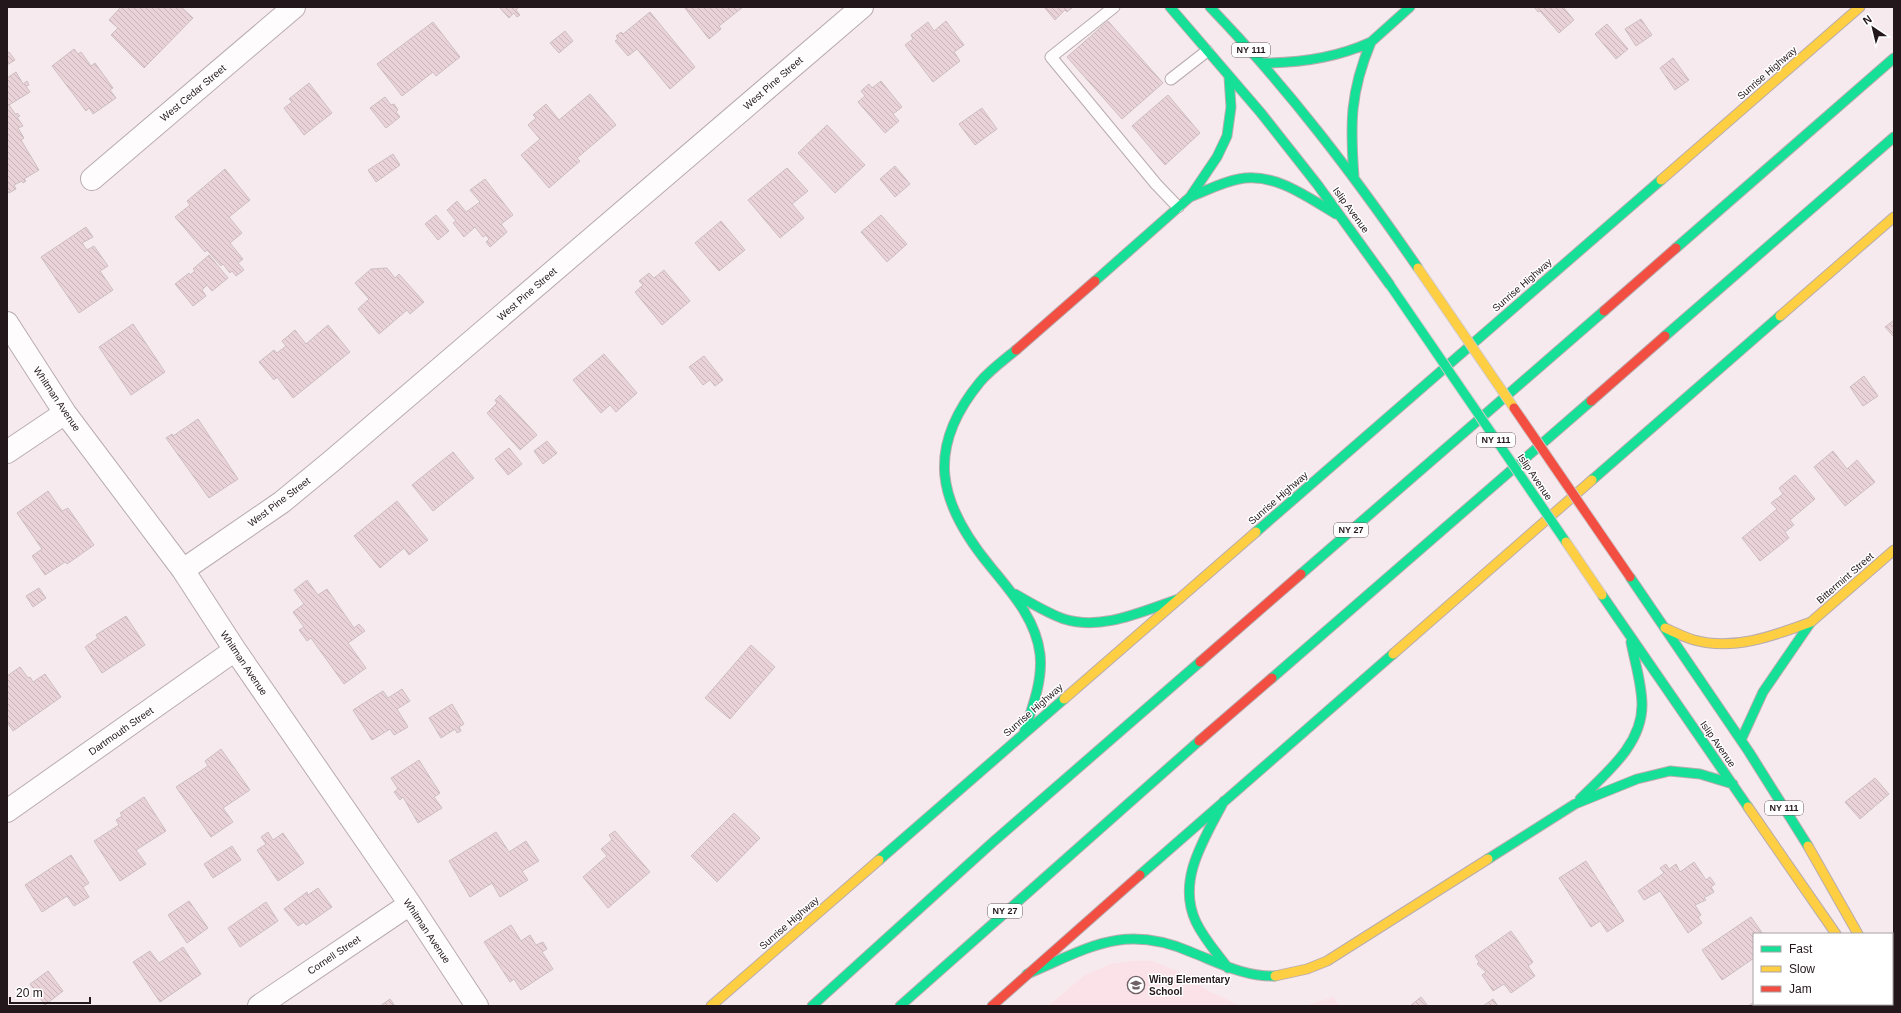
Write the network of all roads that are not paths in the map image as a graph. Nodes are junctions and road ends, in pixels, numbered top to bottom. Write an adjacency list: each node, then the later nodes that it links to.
1 (294, 7): 16 (street, West Cedar Street)
2 (862, 7): 25 (street, West Pine Street)
3 (1114, 7): 18 (lane)
4 (1170, 7): 9 (main road, Islip Avenue / NY 111)
5 (1210, 7): 11 (main road, Islip Avenue / NY 111)
6 (1410, 7): 8 (main road)
7 (1860, 7): 27 (main road, Sunrise Highway)
8 (1371, 42): 11 (main road); 15 (main road)
9 (1207, 52): 12 (main road, Islip Avenue / NY 111); 13 (lane)
10 (1894, 58): 46 (main road, NY 27)
11 (1263, 63): 15 (main road, Islip Avenue / NY 111)
12 (1230, 77): 17 (main road); 20 (main road, Islip Avenue / NY 111)
13 (1171, 80)
14 (1894, 137): 47 (main road, NY 27)
15 (1354, 177): 29 (main road, Islip Avenue / NY 111, bridge)
16 (92, 179)
17 (1190, 196): 18 (main road); 20 (main road)
18 (1178, 207): 26 (main road)
19 (1894, 217): 35 (main road)
20 (1343, 218): 30 (main road, Islip Avenue / NY 111, bridge)
21 (7, 323): 22 (street, Whitman Avenue)
22 (65, 413): 23 (street); 25 (street, Whitman Avenue)
23 (7, 452)
24 (1894, 550): 28 (main road, Bittermint Street)
25 (183, 570): 31 (street, Whitman Avenue)
26 (1015, 594): 27 (main road); 32 (main road)
27 (1179, 599): 32 (main road, Sunrise Highway)
28 (1811, 622): 29 (main road); 33 (main road)
29 (1665, 628): 33 (main road, Islip Avenue / NY 111)
30 (1630, 637): 34 (main road, Islip Avenue / NY 111); 36 (main road)
31 (235, 650): 37 (street, Dartmouth Street); 38 (street, Whitman Avenue)
32 (1024, 733): 45 (main road, Sunrise Highway)
33 (1741, 740): 40 (main road, Islip Avenue / NY 111)
34 (1733, 784): 36 (main road); 39 (main road, Islip Avenue / NY 111)
35 (1224, 801): 41 (main road); 42 (main road)
36 (1575, 804): 41 (main road)
37 (7, 811)
38 (410, 904): 43 (street, Cornell Street); 44 (street, Whitman Avenue)
39 (1835, 933)
40 (1857, 933)
41 (1228, 968): 42 (main road)
42 (1027, 974): 48 (main road)
43 (259, 1006)
44 (477, 1006)
45 (711, 1006)
46 (812, 1006)
47 (900, 1006)
48 (992, 1006)

